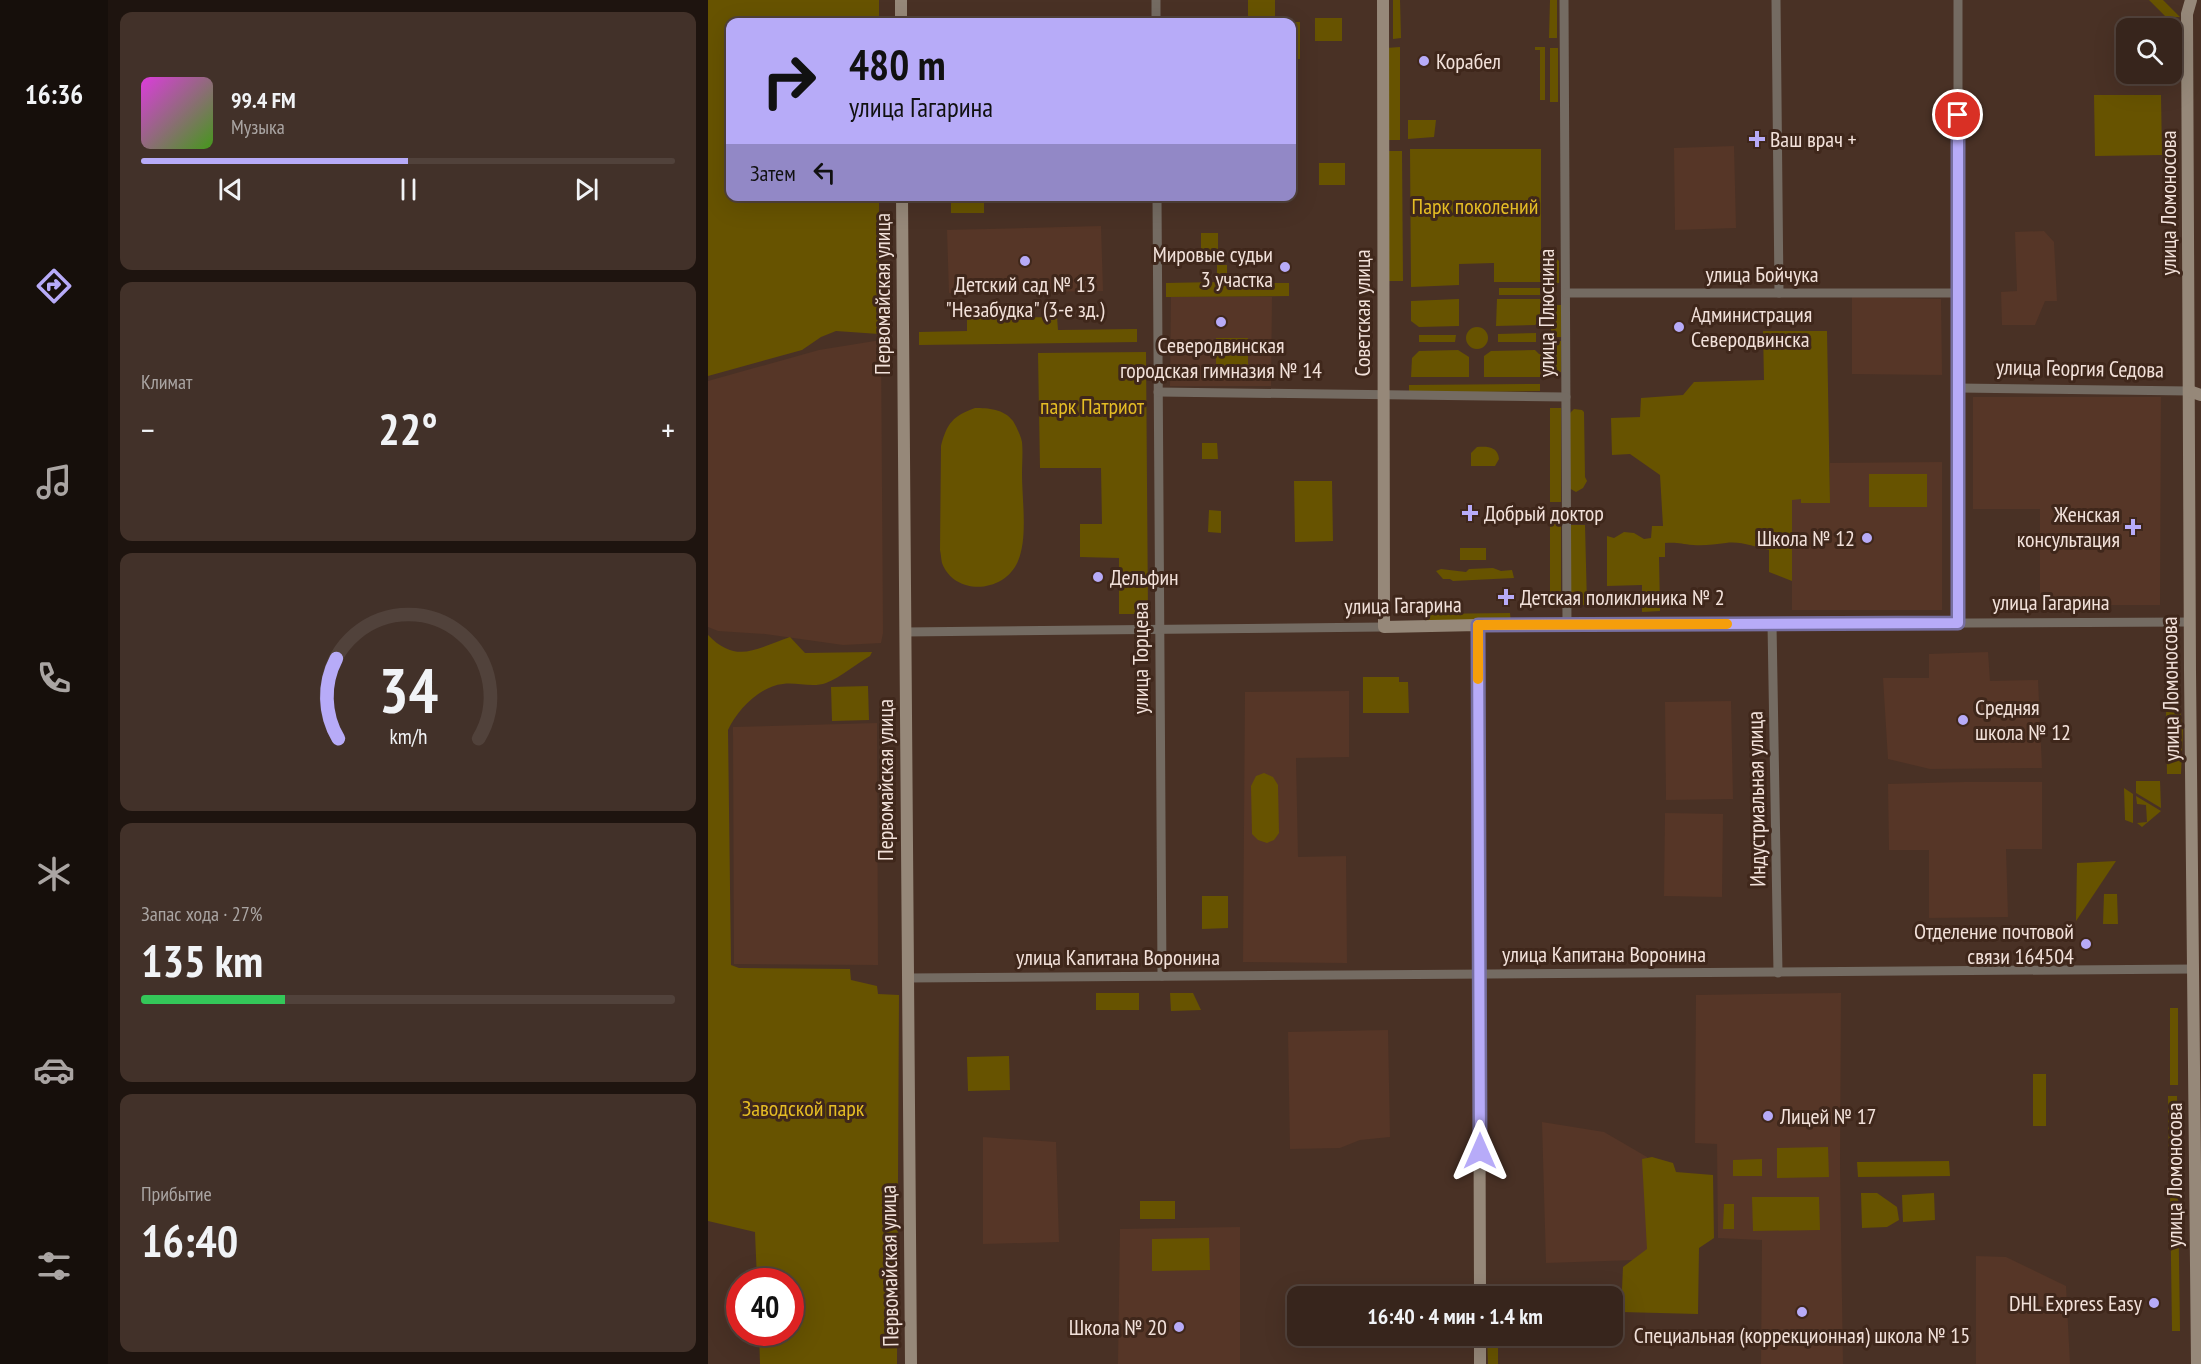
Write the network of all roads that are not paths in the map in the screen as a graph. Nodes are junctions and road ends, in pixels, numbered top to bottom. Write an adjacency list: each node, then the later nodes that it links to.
1 (1156, 0): 11 (street)
2 (1383, 0): 20 (street, Советская улица)
3 (1564, 0): 14 (street, улица Плюснина)
4 (1776, 0): 15 (street)
5 (1958, 0): 16 (street)
6 (2182, 0): 9 (street)
7 (2191, 0): 9 (street)
8 (901, 1): 10 (street)
9 (2187, 14): 19 (street, улица Ломоносова)
10 (902, 18)
11 (1156, 18)
12 (903, 201): 29 (street, Первомайская улица)
13 (1157, 201): 18 (street, улица Торцева)
14 (1566, 293): 15 (street, улица Бойчука); 21 (street, улица Плюснина)
15 (1779, 293): 16 (street, улица Бойчука)
16 (1958, 293): 17 (street)
17 (1958, 388): 19 (street, улица Георгия Седова); 23 (street)
18 (1158, 392): 20 (street); 28 (street, улица Торцева)
19 (2195, 393): 22 (street, улица Ломоносова)
20 (1383, 395): 21 (street); 27 (street, Советская улица)
21 (1566, 397): 26 (street, улица Плюснина)
22 (2190, 622): 23 (street, улица Гагарина); 30 (street, улица Ломоносова)
23 (1958, 623): 24 (street, улица Гагарина)
24 (1772, 624): 26 (street, улица Гагарина); 32 (street, Индустриальная улица)
25 (1478, 625): 26 (street, улица Гагарина); 27 (street, улица Гагарина); 33 (street)
26 (1567, 625)
27 (1384, 627): 28 (street, улица Гагарина)
28 (1160, 629): 29 (street, улица Гагарина); 34 (street, улица Торцева)
29 (905, 632): 35 (street, Первомайская улица)
30 (2197, 832): 31 (street, улица Ломоносова)
31 (2194, 969): 32 (street, улица Капитана Воронина); 40 (street, улица Ломоносова)
32 (1778, 973): 33 (street, улица Капитана Воронина)
33 (1479, 974): 34 (street, улица Капитана Воронина); 36 (street)
34 (1162, 976): 35 (street, улица Капитана Воронина)
35 (907, 978): 38 (street, Первомайская улица)
36 (1480, 1286)
37 (1480, 1346): 39 (street)
38 (911, 1364)
39 (1480, 1364)
40 (2197, 1364)

